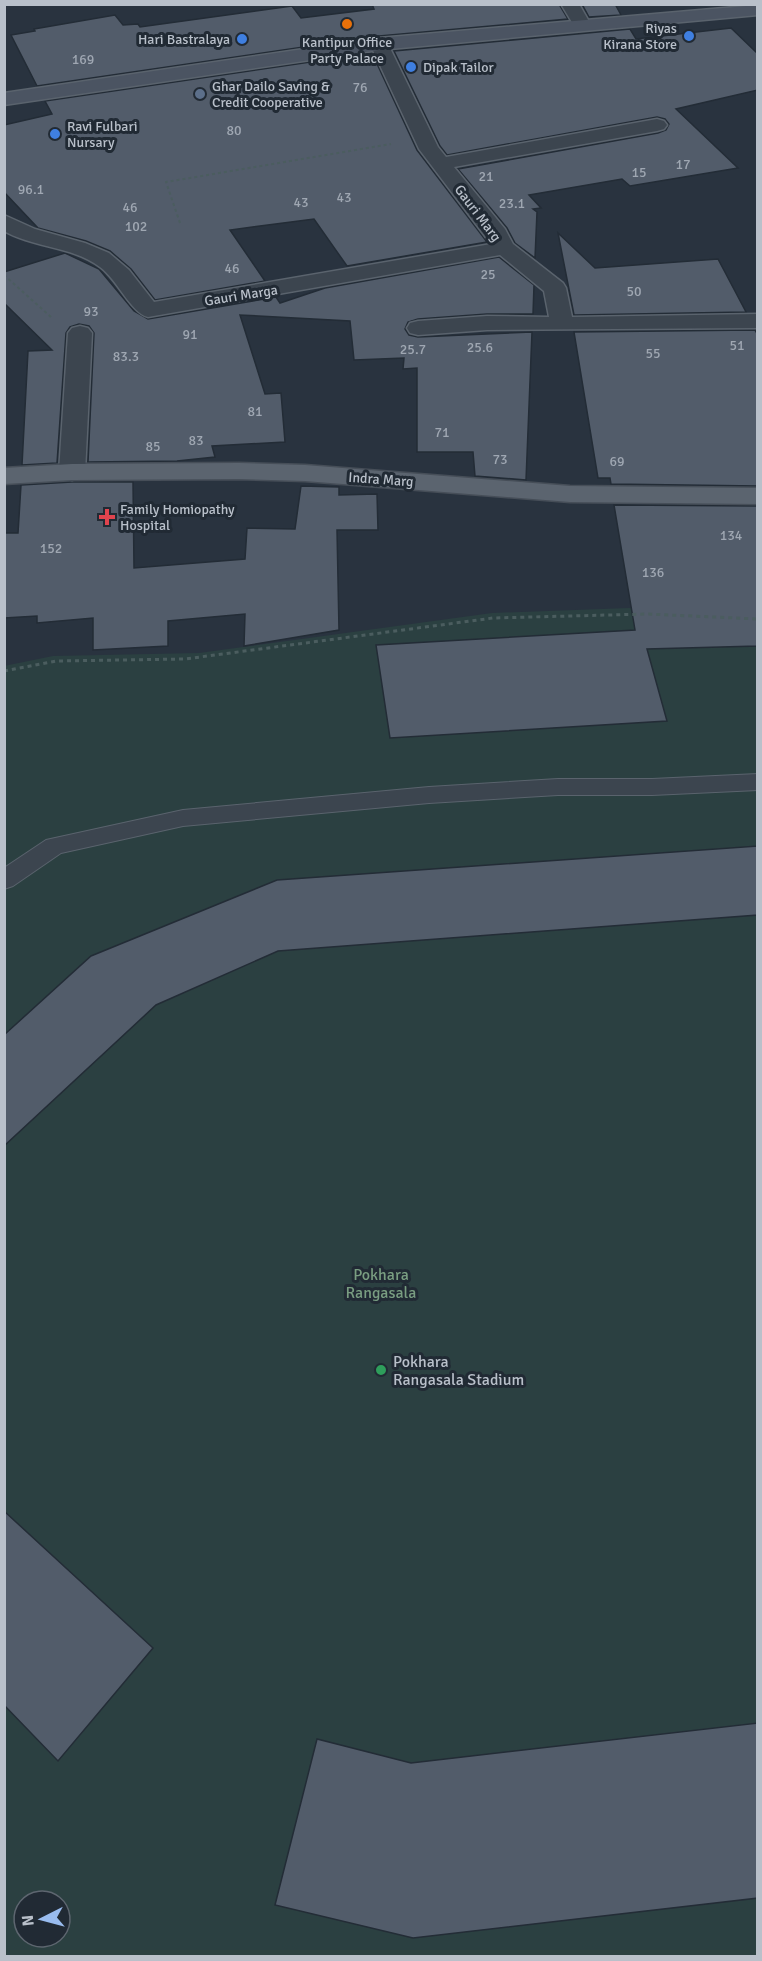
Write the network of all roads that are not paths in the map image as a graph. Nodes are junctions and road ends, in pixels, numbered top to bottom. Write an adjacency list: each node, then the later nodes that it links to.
1 (570, 4): 3 (street)
2 (758, 10): 3 (main road)
3 (582, 25): 4 (main road)
4 (380, 44): 5 (main road); 7 (street, Gauri Marg)
5 (4, 99)
6 (657, 125): 7 (street)
7 (441, 164): 9 (street, Gauri Marg)
8 (4, 221): 9 (street, Gauri Marga)
9 (504, 248): 11 (street, Gauri Marg)
10 (758, 321): 11 (street)
11 (562, 324): 12 (street)
12 (418, 328)
13 (80, 333): 14 (street)
14 (72, 472): 15 (main road, Indra Marg); 16 (main road, Indra Marg)
15 (4, 476)
16 (758, 496)
17 (758, 782): 18 (lane)
18 (4, 880)

